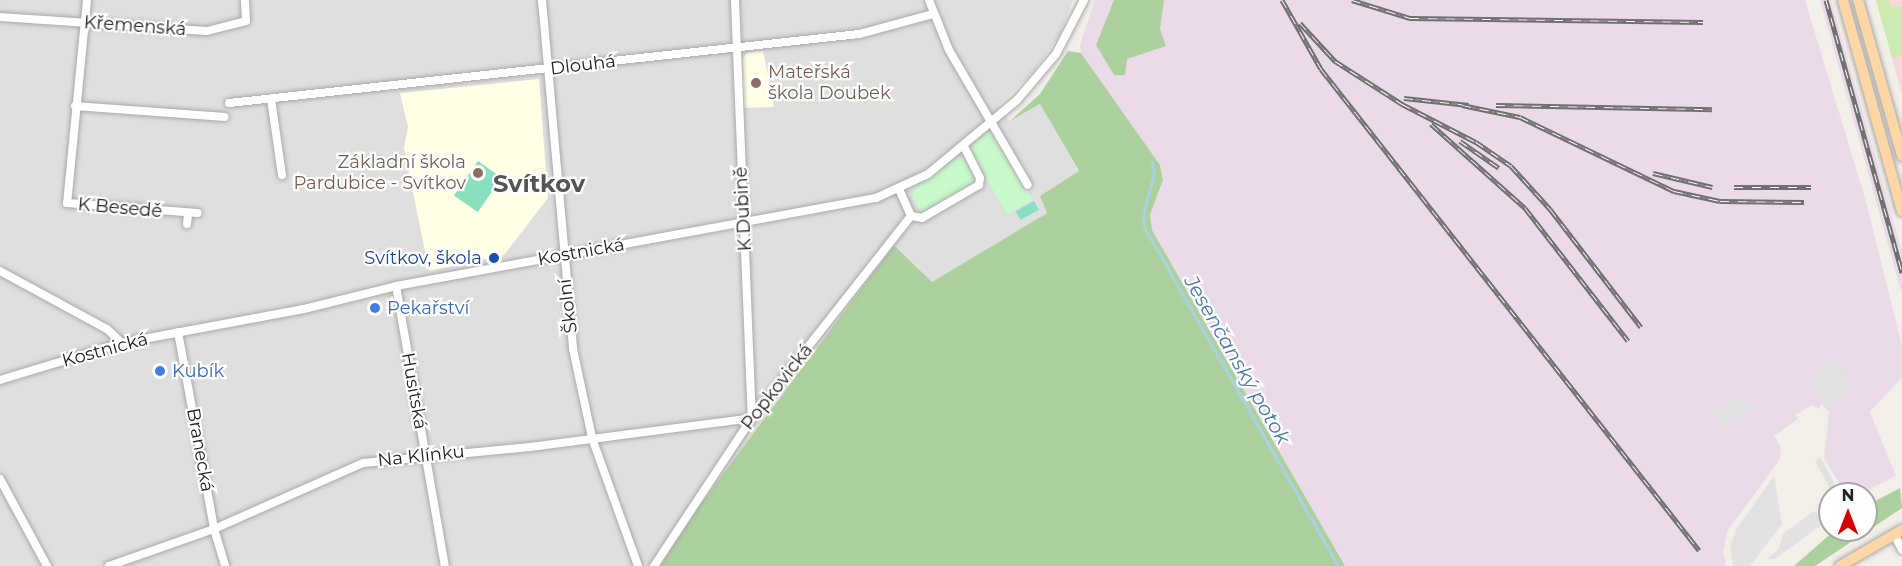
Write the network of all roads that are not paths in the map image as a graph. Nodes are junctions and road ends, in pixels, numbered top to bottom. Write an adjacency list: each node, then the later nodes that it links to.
1 (87, 0): 11 (street, K Besedě)
2 (245, 0): 11 (street, Křemenská)
3 (543, 0): 13 (street, Školní)
4 (735, 0): 12 (street, K Dubině)
5 (929, 0): 9 (street)
6 (1084, 0): 18 (street, Kostnická)
7 (1843, 0): 24 (main road)
8 (1858, 0): 20 (main road)
9 (933, 14): 12 (street, Dlouhá); 18 (street)
10 (0, 17): 11 (street, Křemenská)
11 (85, 23): 16 (street, K Besedě)
12 (737, 47): 13 (street, Dlouhá); 29 (street, K Dubině)
13 (547, 69): 14 (street, Dlouhá); 30 (street, Školní)
14 (271, 99): 15 (street, Dlouhá); 21 (street)
15 (229, 103)
16 (75, 106): 17 (street); 26 (street, K Besedě)
17 (225, 117)
18 (994, 120): 19 (street, Kostnická); 22 (street)
19 (964, 146): 23 (street, Kostnická); 27 (street)
20 (1902, 156)
21 (282, 175)
22 (1028, 185)
23 (899, 189): 27 (street); 29 (street, Kostnická)
24 (1902, 211)
25 (198, 213): 26 (street, K Besedě)
26 (188, 214): 28 (street)
27 (910, 216): 36 (street, Popkovická)
28 (187, 224)
29 (744, 225): 30 (street, Kostnická); 36 (street, K Dubině)
30 (562, 255): 32 (street, Kostnická); 37 (street, Školní)
31 (0, 271): 34 (street)
32 (396, 286): 33 (street, Kostnická); 38 (street, Husitská)
33 (178, 332): 34 (street, Kostnická); 40 (street, Branecká)
34 (122, 343): 35 (street, Kostnická)
35 (0, 380)
36 (752, 418): 37 (street, Na Klínku); 48 (street, Popkovická)
37 (592, 438): 38 (street, Na Klínku); 47 (street, Školní)
38 (425, 455): 40 (street, Na Klínku); 46 (street, Husitská)
39 (0, 479): 43 (street)
40 (214, 529): 44 (street, Na Klínku); 45 (street, Branecká)
41 (1898, 532): 42 (street); 49 (main road)
42 (1902, 550)
43 (47, 566)
44 (109, 566)
45 (225, 566)
46 (445, 566)
47 (638, 566)
48 (654, 566)
49 (1840, 566)

